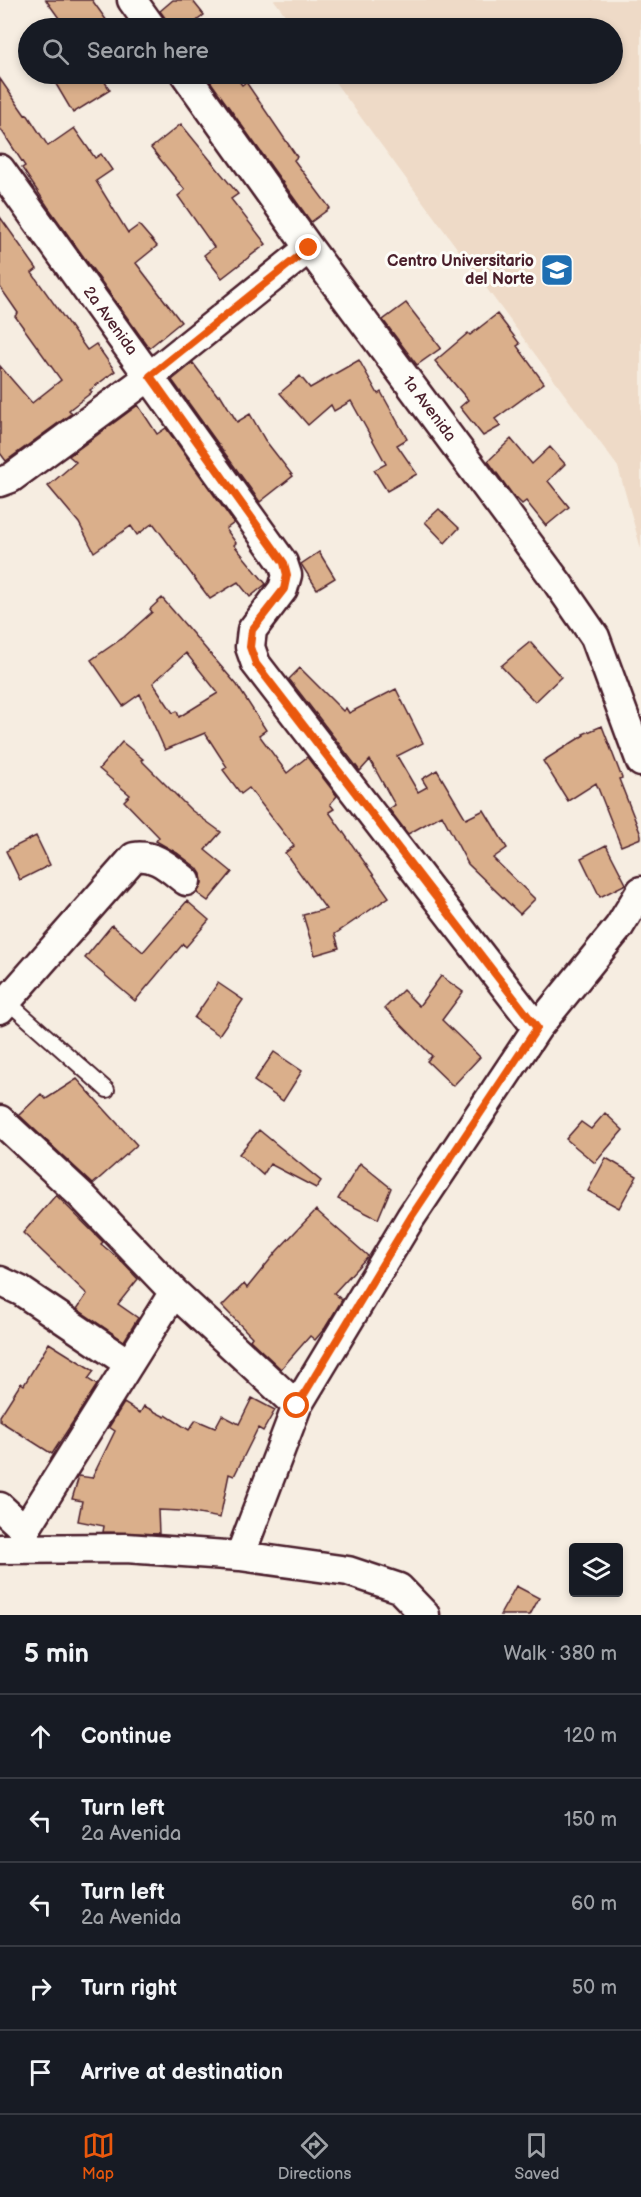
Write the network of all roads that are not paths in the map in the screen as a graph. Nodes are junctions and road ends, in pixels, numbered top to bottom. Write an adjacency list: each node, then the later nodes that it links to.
1 (132, 0): 2 (street)
2 (145, 18)
3 (192, 84): 5 (street, 1a Avenida)
4 (0, 169): 6 (street, 2a Avenida)
5 (309, 248): 6 (street); 8 (street, 1a Avenida)
6 (150, 376): 7 (street); 12 (street, 2a Avenida)
7 (0, 482)
8 (641, 762)
9 (186, 881): 11 (street)
10 (641, 891): 12 (street)
11 (4, 1005): 13 (lane)
12 (537, 1028): 18 (street)
13 (107, 1090)
14 (0, 1120): 16 (street)
15 (0, 1281): 17 (street)
16 (174, 1292): 17 (street); 18 (street)
17 (128, 1363): 20 (street)
18 (297, 1406): 21 (street)
19 (0, 1507): 20 (street)
20 (17, 1542): 21 (street)
21 (240, 1556): 22 (street)
22 (425, 1615)

